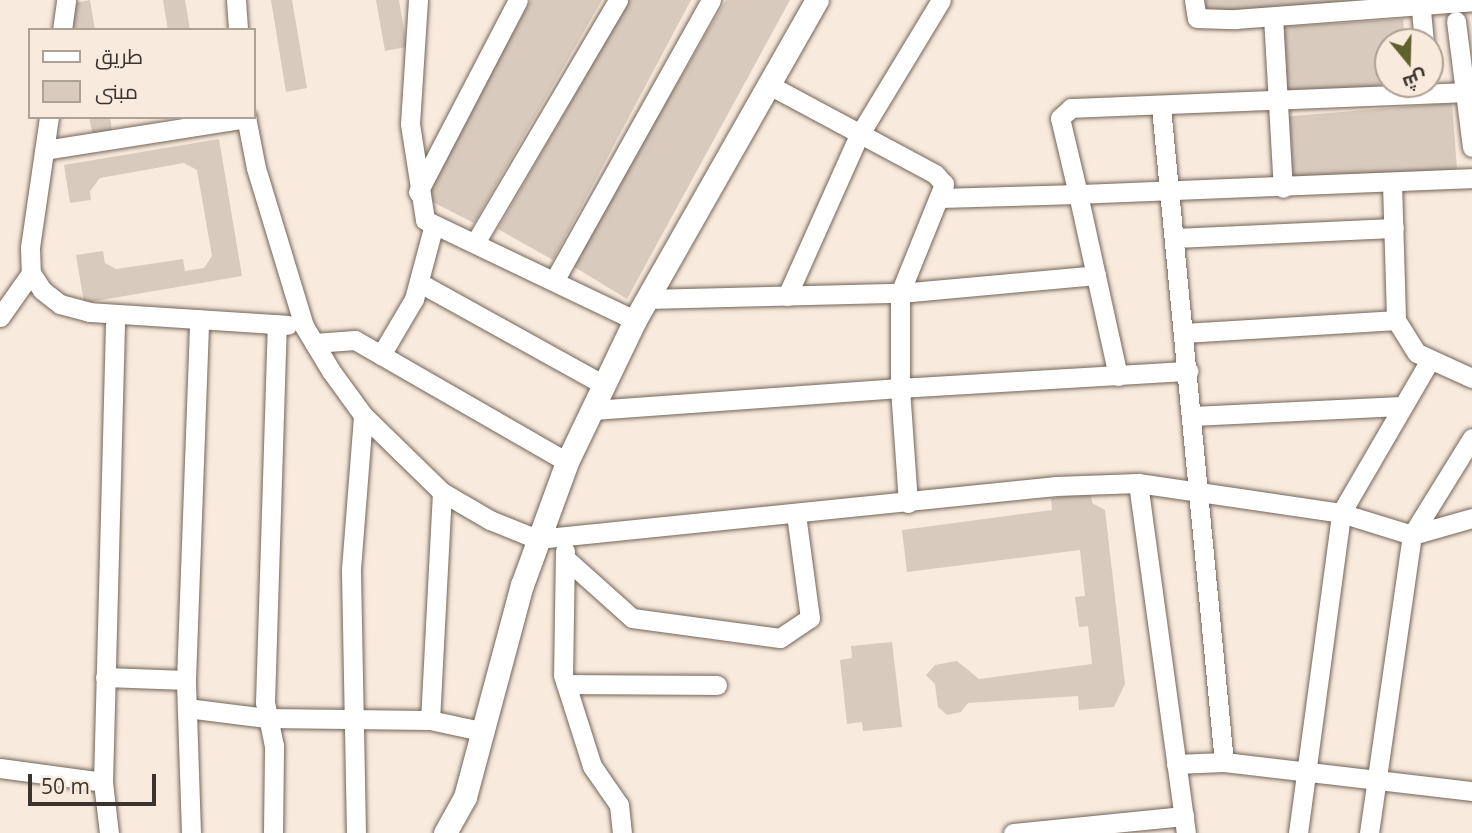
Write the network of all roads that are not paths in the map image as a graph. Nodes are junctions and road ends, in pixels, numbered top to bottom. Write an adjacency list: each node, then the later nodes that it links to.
1 (66, 0): 14 (street)
2 (236, 0): 15 (street)
3 (418, 0): 33 (street)
4 (518, 0): 33 (street)
5 (618, 0): 40 (street)
6 (712, 0): 43 (street)
7 (817, 0): 18 (street)
8 (941, 0): 27 (street)
9 (1194, 0): 12 (street)
10 (1427, 1): 11 (street); 12 (street); 13 (street); 16 (street)
11 (1472, 1)
12 (1273, 17): 22 (street)
13 (1456, 21): 17 (street); 20 (street)
14 (62, 28)
15 (238, 28)
16 (1425, 28)
17 (1472, 37)
18 (769, 85): 27 (street); 47 (street)
19 (1444, 91): 20 (street)
20 (1465, 92): 28 (street)
21 (1374, 94): 22 (street)
22 (1278, 102): 23 (street); 32 (street)
23 (1161, 107): 34 (street); 35 (street)
24 (49, 119): 29 (street)
25 (240, 119): 29 (street)
26 (246, 119): 54 (street)
27 (858, 136): 36 (street); 46 (street)
28 (1472, 147)
29 (44, 150): 41 (street)
30 (1472, 178): 31 (street)
31 (1392, 183): 32 (street); 38 (street)
32 (1283, 188): 34 (street)
33 (418, 192): 37 (street)
34 (1167, 192): 35 (street); 39 (street)
35 (1078, 194): 36 (street); 42 (street)
36 (940, 198): 45 (street)
37 (433, 228): 40 (street); 44 (street)
38 (1394, 228): 39 (street); 52 (street)
39 (1174, 238): 55 (street)
40 (475, 243): 43 (street)
41 (31, 274): 48 (street); 49 (street)
42 (1096, 275): 45 (street); 60 (street)
43 (554, 281): 51 (street)
44 (420, 283): 57 (street); 62 (street)
45 (900, 293): 46 (street); 63 (street)
46 (787, 296): 47 (street)
47 (646, 299): 51 (street)
48 (115, 314): 50 (street); 81 (street)
49 (0, 317)
50 (199, 319): 53 (street); 82 (street)
51 (635, 320): 62 (street)
52 (1396, 320): 55 (street); 58 (street)
53 (277, 324): 54 (street); 86 (street)
54 (304, 326): 56 (street)
55 (1185, 333): 59 (street)
56 (314, 343): 57 (street); 66 (street)
57 (381, 355): 69 (street)
58 (1430, 360): 61 (street); 64 (street)
59 (1188, 371): 60 (street); 67 (street)
60 (1118, 376): 63 (street)
61 (1472, 378)
62 (604, 385): 65 (street)
63 (900, 388): 65 (street); 73 (street)
64 (1402, 406): 67 (street); 74 (street)
65 (592, 410): 69 (street)
66 (363, 415): 72 (street); 87 (street)
67 (1191, 416): 71 (street)
68 (1472, 438): 77 (street)
69 (567, 461): 79 (street)
70 (1139, 483): 71 (street); 73 (street); 91 (street)
71 (1199, 489): 74 (street); 90 (street)
72 (442, 492): 79 (street); 88 (street)
73 (908, 503): 75 (street)
74 (1342, 513): 77 (street); 93 (street)
75 (796, 514): 78 (street); 80 (street)
76 (1472, 518): 77 (street)
77 (1412, 535): 94 (street)
78 (565, 536): 79 (street); 80 (street)
79 (537, 538): 89 (street)
80 (565, 558): 83 (street)
81 (105, 677): 82 (street); 95 (street)
82 (186, 680): 85 (street)
83 (566, 684): 84 (street); 103 (street)
84 (717, 685)
85 (187, 708): 86 (street); 99 (street)
86 (266, 718): 87 (street); 100 (street)
87 (351, 720): 88 (street); 101 (street)
88 (430, 720): 89 (street)
89 (481, 732): 102 (street)
90 (1224, 762): 91 (street); 93 (street)
91 (1175, 764): 97 (street)
92 (0, 768): 95 (street)
93 (1309, 772): 94 (street); 105 (street)
94 (1377, 780): 96 (street); 106 (street)
95 (103, 782): 98 (street)
96 (1472, 791)
97 (1185, 824): 104 (street)
98 (109, 833)
99 (191, 833)
100 (273, 833)
101 (356, 833)
102 (445, 833)
103 (622, 833)
104 (1013, 833)
105 (1298, 833)
106 (1369, 833)

